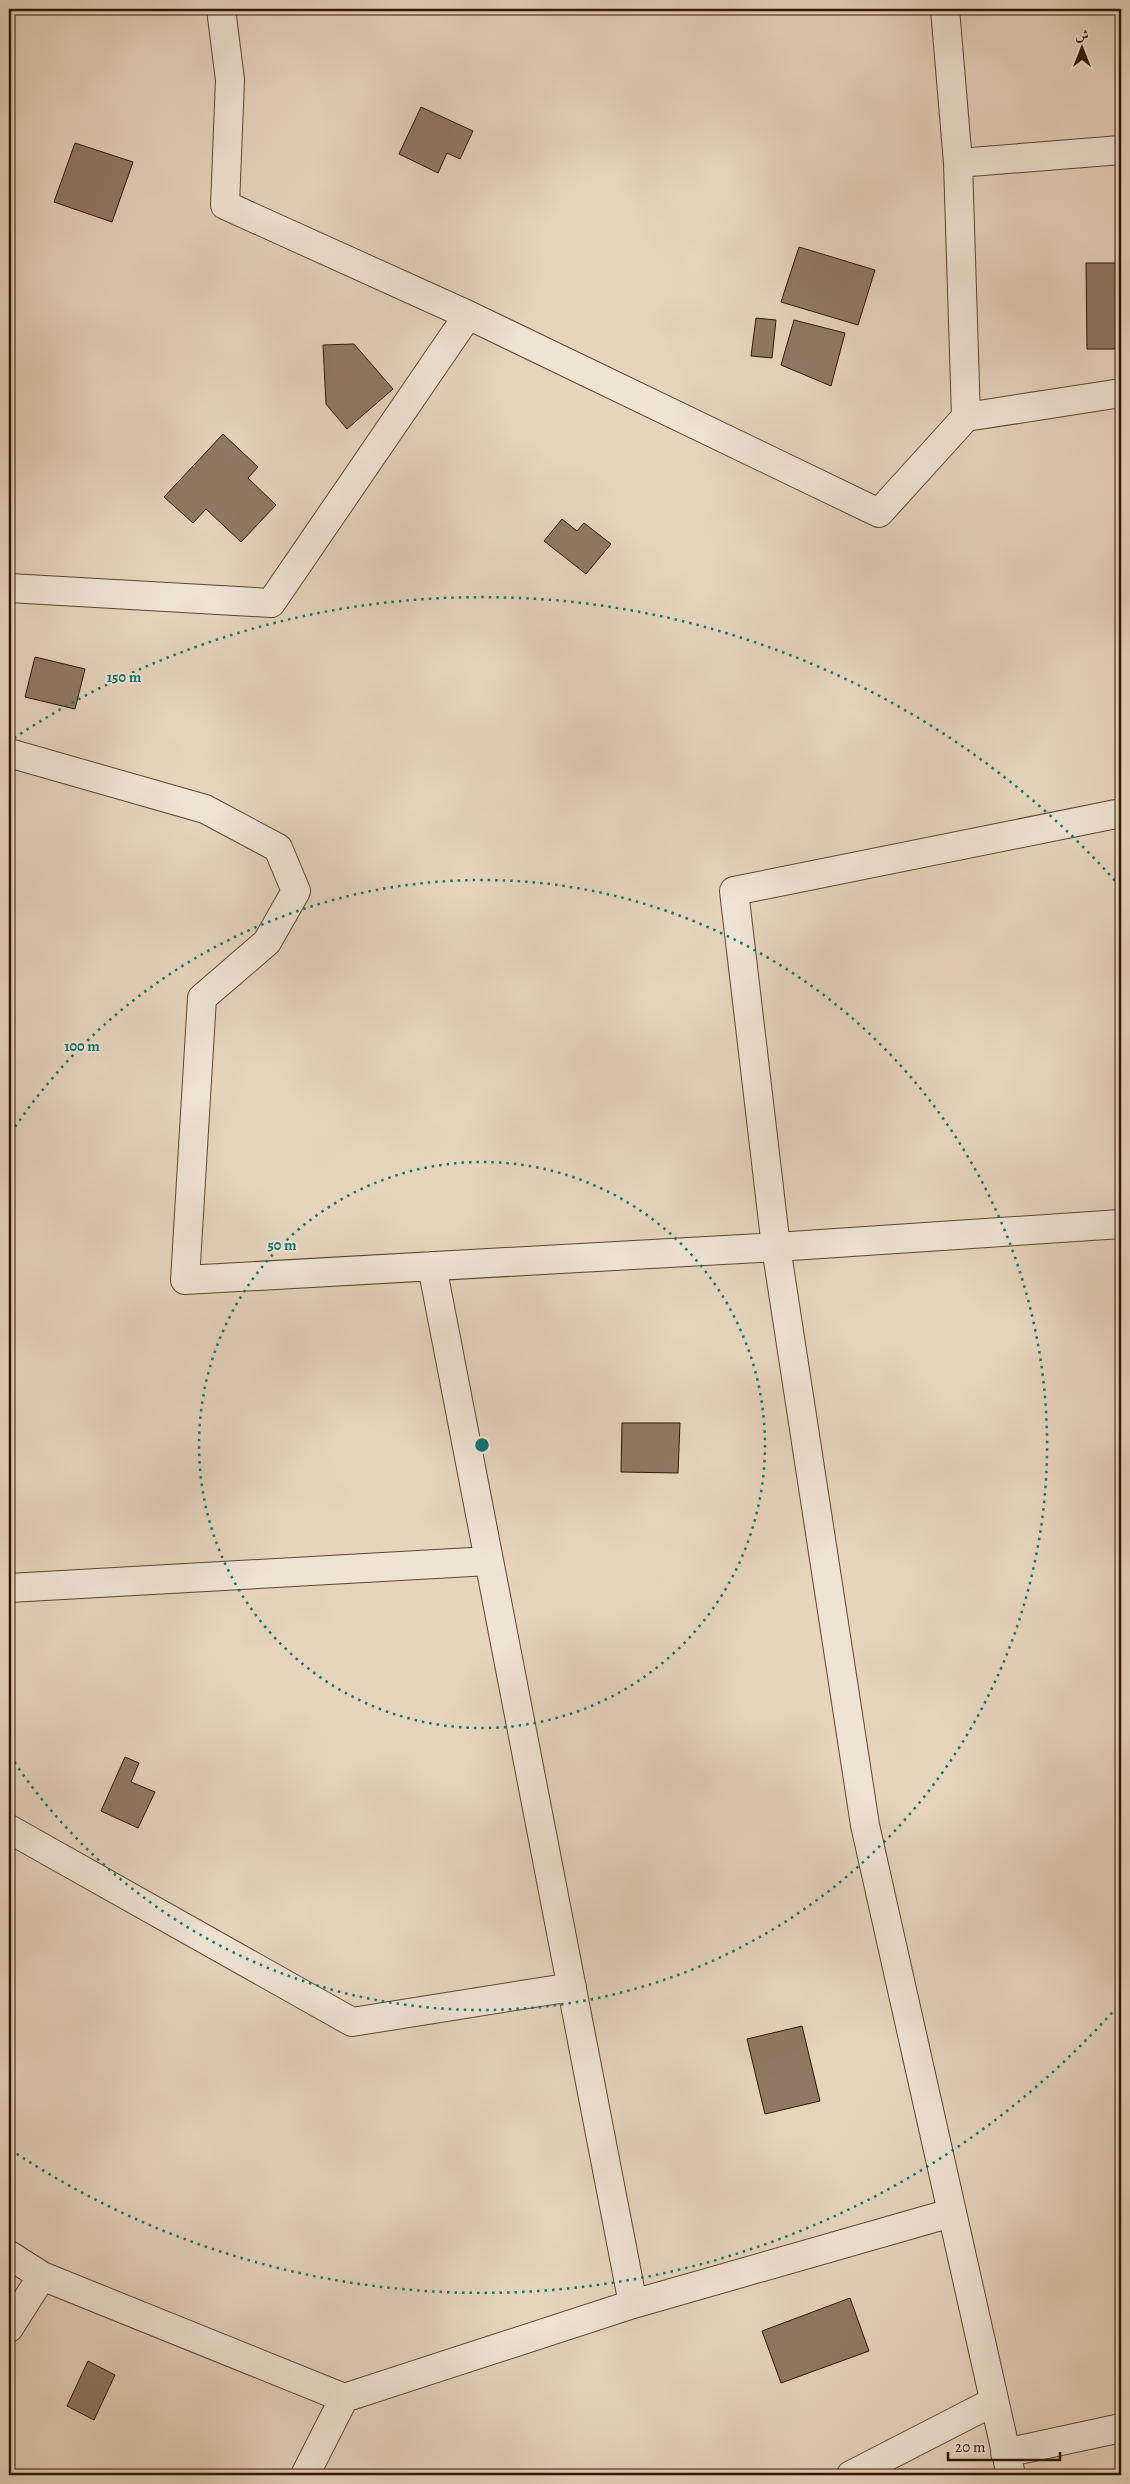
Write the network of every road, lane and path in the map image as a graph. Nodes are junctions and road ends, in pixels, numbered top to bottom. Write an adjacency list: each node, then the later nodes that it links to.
1 (221, 9): 5 (street)
2 (945, 9): 4 (street)
3 (1121, 150): 4 (street)
4 (958, 163): 7 (street)
5 (468, 315): 7 (street); 8 (street)
6 (1121, 393): 7 (street)
7 (966, 417)
8 (9, 588)
9 (9, 753): 13 (street)
10 (1121, 813): 12 (street)
11 (1121, 1224): 12 (street)
12 (776, 1247): 13 (street); 18 (street)
13 (432, 1266): 14 (street)
14 (489, 1561): 15 (street); 17 (street)
15 (9, 1588)
16 (9, 1829): 17 (street)
17 (572, 1987): 21 (street)
18 (951, 2213): 21 (street); 24 (street)
19 (9, 2255): 20 (street)
20 (42, 2276): 22 (street); 23 (street)
21 (633, 2304): 23 (street)
22 (9, 2328)
23 (344, 2398): 27 (street)
24 (993, 2402): 26 (street); 28 (street)
25 (1121, 2428): 26 (street)
26 (1008, 2464)
27 (304, 2475)
28 (851, 2475)

